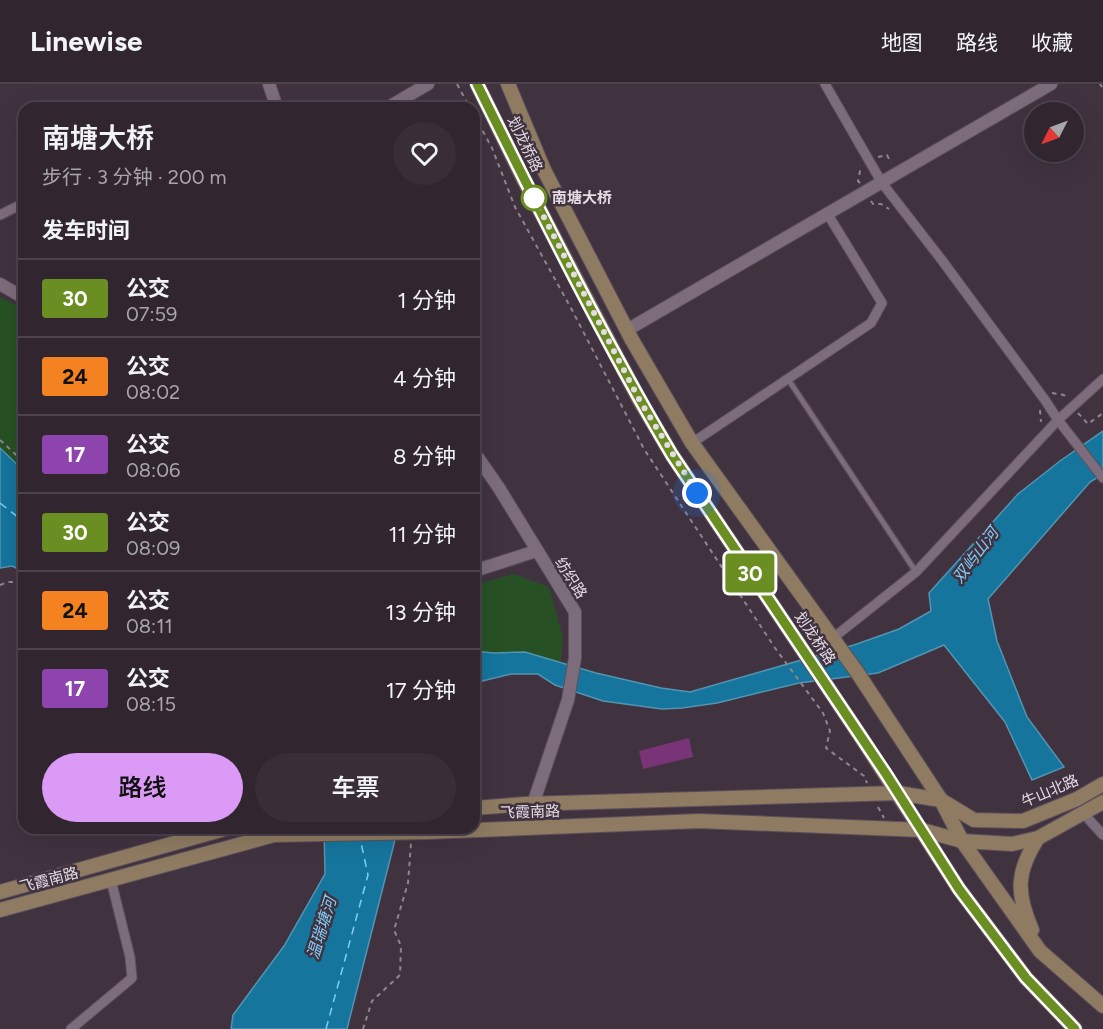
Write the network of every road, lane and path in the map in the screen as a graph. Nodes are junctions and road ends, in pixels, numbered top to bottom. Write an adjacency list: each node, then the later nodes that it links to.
1 (269, 84): 10 (street)
2 (428, 84): 11 (street)
3 (457, 84): 12 (path)
4 (477, 84): 35 (main road, 划龙桥路)
5 (508, 84): 19 (main road, 划龙桥路)
6 (825, 84): 13 (street)
7 (1051, 84): 13 (street)
8 (1100, 84): 9 (path)
9 (1102, 87)
10 (275, 102)
11 (397, 102)
12 (467, 102)
13 (882, 183): 15 (street); 22 (street)
14 (18, 206): 16 (street)
15 (827, 213): 19 (street); 20 (street)
16 (0, 214)
17 (0, 284): 18 (street)
18 (18, 294)
19 (627, 330): 24 (main road, 划龙桥路)
20 (788, 379): 24 (street); 30 (lane)
21 (1103, 379): 22 (street)
22 (1058, 420): 27 (street); 30 (street)
23 (0, 440): 25 (path)
24 (692, 443): 33 (main road, 划龙桥路)
25 (18, 456)
26 (480, 461): 28 (street, 纺织路)
27 (1103, 478)
28 (536, 551): 29 (street); 38 (street, 纺织路)
29 (480, 569)
30 (916, 572): 33 (street)
31 (18, 582): 32 (path)
32 (0, 585)
33 (833, 639): 36 (main road, 划龙桥路)
34 (1103, 784): 36 (main road, 牛山北路)
35 (898, 793): 36 (main road, 飞霞南路); 38 (main road, 飞霞南路); 42 (main road, 划龙桥路)
36 (941, 800): 48 (main road, 划龙桥路)
37 (1103, 802): 40 (main road)
38 (533, 804): 39 (main road, 飞霞南路)
39 (480, 808)
40 (1083, 813): 45 (street); 46 (main road)
41 (480, 830): 42 (main road, 飞霞南路, bridge)
42 (922, 830): 48 (main road, 飞霞南路); 56 (main road, 划龙桥路)
43 (207, 834): 50 (main road, 飞霞南路)
44 (325, 834): 49 (main road, 飞霞南路, bridge)
45 (1103, 835)
46 (1038, 838): 48 (main road); 52 (main road)
47 (411, 839): 55 (path)
48 (962, 841): 52 (main road, 划龙桥路)
49 (111, 880): 51 (main road, 飞霞南路); 54 (street)
50 (0, 892)
51 (0, 910)
52 (1040, 951): 53 (main road, 划龙桥路)
53 (1103, 1006)
54 (71, 1029)
55 (363, 1029)
56 (1075, 1029)

